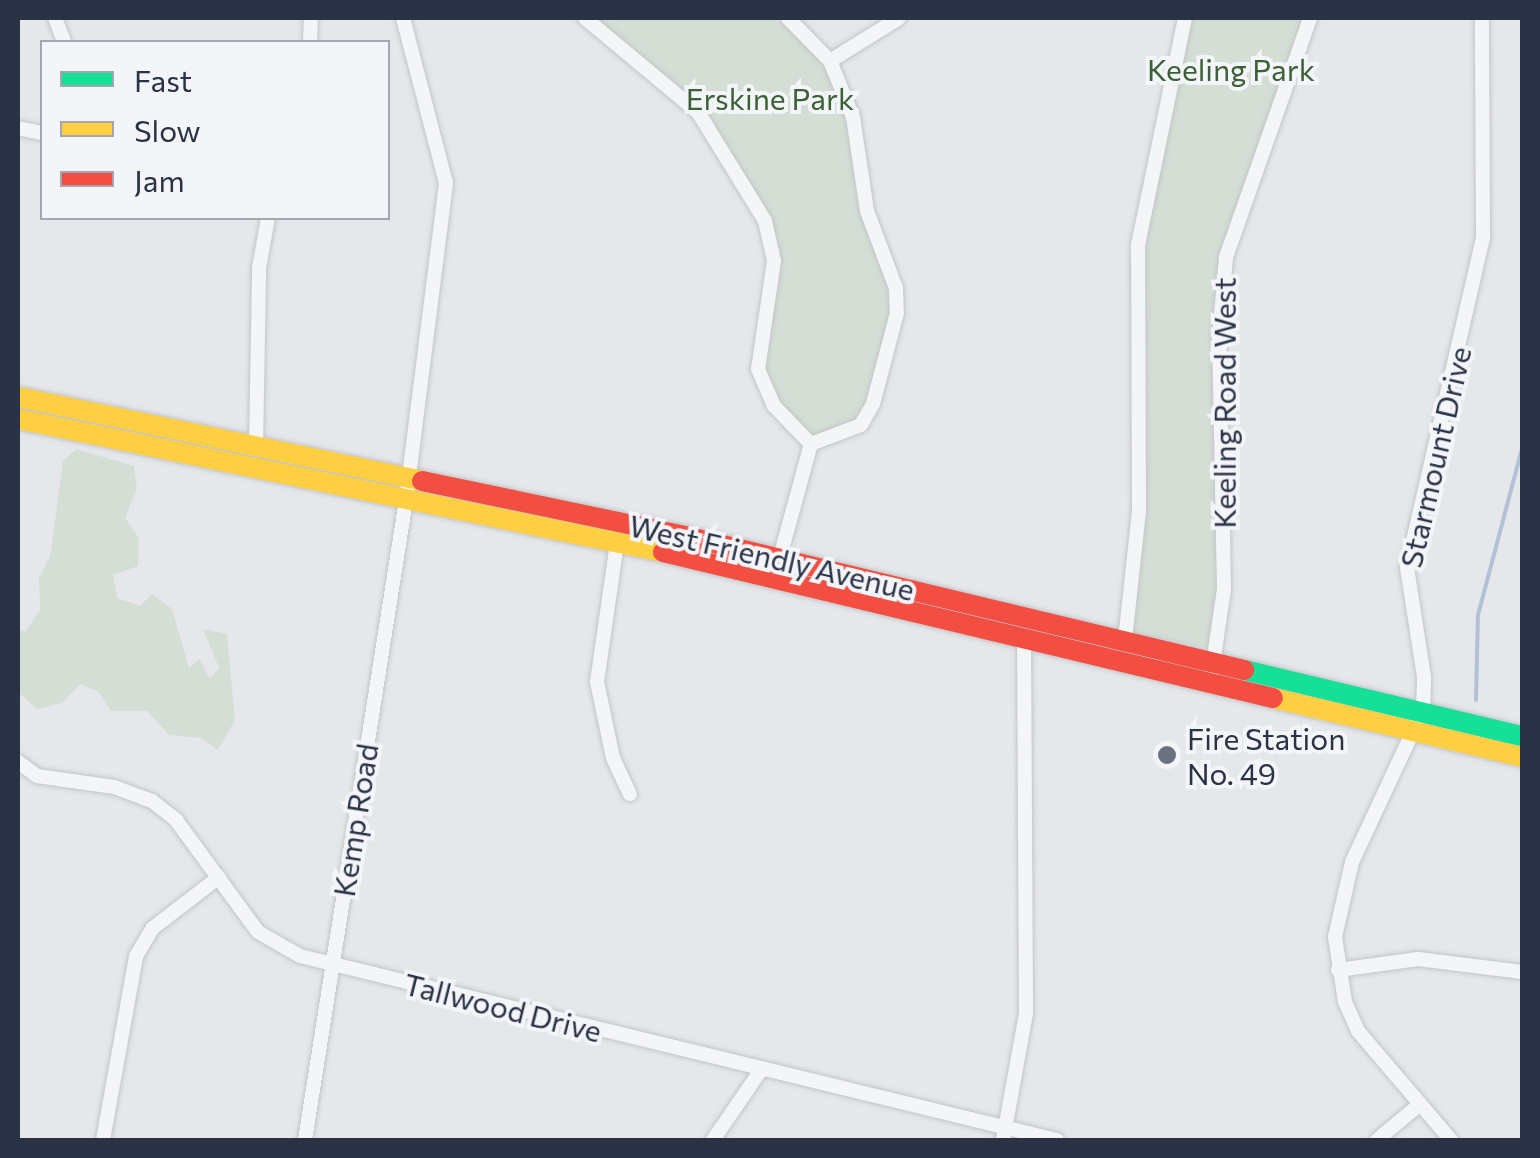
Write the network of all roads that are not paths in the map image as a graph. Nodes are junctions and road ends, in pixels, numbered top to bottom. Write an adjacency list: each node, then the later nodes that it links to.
1 (403, 18): 14 (street, Kemp Road)
2 (585, 18): 12 (street)
3 (788, 18): 8 (street)
4 (899, 18): 8 (street)
5 (1185, 18): 19 (street)
6 (1310, 18): 20 (street, Keeling Road West)
7 (1482, 18): 22 (street, Starmount Drive)
8 (830, 61): 12 (street)
9 (268, 220): 13 (street)
10 (18, 398): 13 (main road, West Friendly Avenue)
11 (18, 419): 15 (main road, West Friendly Avenue)
12 (811, 444): 17 (street)
13 (256, 447): 14 (main road, West Friendly Avenue)
14 (408, 479): 15 (street, Kemp Road); 17 (main road, West Friendly Avenue)
15 (406, 500): 16 (main road, West Friendly Avenue); 29 (street, Kemp Road)
16 (617, 544): 18 (main road, West Friendly Avenue); 27 (street)
17 (780, 557): 19 (main road, West Friendly Avenue)
18 (1024, 636): 21 (main road, West Friendly Avenue); 34 (street)
19 (1125, 640): 20 (main road, West Friendly Avenue)
20 (1214, 661): 21 (street, Keeling Road West); 22 (main road, West Friendly Avenue)
21 (1210, 682): 24 (main road, West Friendly Avenue)
22 (1423, 710): 23 (main road, West Friendly Avenue); 24 (street, Starmount Drive)
23 (1521, 731)
24 (1417, 732): 25 (main road, West Friendly Avenue); 30 (street, Starmount Drive)
25 (1522, 757)
26 (18, 762): 28 (street, Tallwood Drive)
27 (630, 794)
28 (219, 877): 29 (street, Tallwood Drive); 35 (street)
29 (331, 965): 32 (street, Tallwood Drive); 36 (street, Kemp Road)
30 (1338, 970): 31 (street); 33 (street, Starmount Drive)
31 (1522, 972)
32 (761, 1070): 34 (street, Tallwood Drive); 37 (street)
33 (1420, 1104): 39 (street); 40 (street, Starmount Drive)
34 (1006, 1133): 38 (street, Tallwood Drive)
35 (102, 1140)
36 (304, 1140)
37 (712, 1140)
38 (1057, 1140)
39 (1377, 1140)
40 (1451, 1140)

